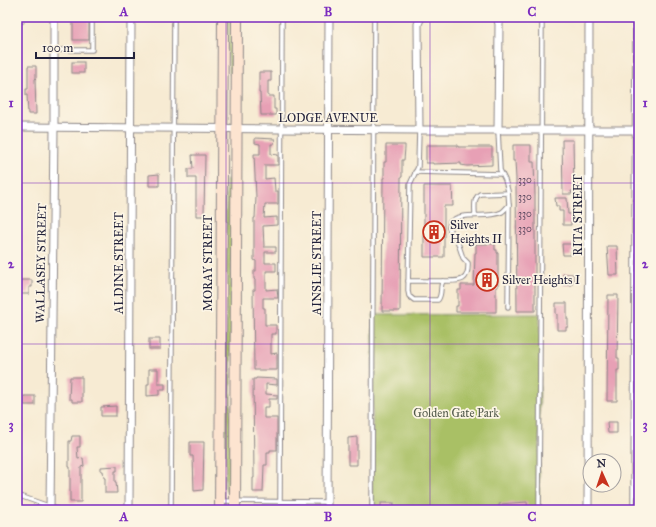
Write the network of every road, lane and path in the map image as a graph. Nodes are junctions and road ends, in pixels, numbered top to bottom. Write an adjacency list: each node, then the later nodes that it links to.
1 (30, 17): 16 (path)
2 (54, 17): 17 (street, WALLASEY STREET)
3 (131, 17): 15 (lane); 20 (street, ALDINE STREET)
4 (174, 17): 21 (lane)
5 (223, 17): 22 (main road, MORAY STREET)
6 (237, 17): 23 (main road)
7 (282, 17): 24 (lane)
8 (329, 17): 25 (street, AINSLIE STREET)
9 (374, 17): 26 (lane)
10 (421, 17): 28 (street)
11 (497, 17): 29 (street)
12 (542, 17): 30 (lane)
13 (590, 17): 27 (street, RITA STREET)
14 (635, 17): 31 (lane)
15 (92, 18): 17 (lane)
16 (17, 27)
17 (54, 50): 19 (street, WALLASEY STREET)
18 (17, 127): 19 (street, LODGE AVENUE)
19 (54, 127): 20 (street, LODGE AVENUE); 45 (street, WALLASEY STREET)
20 (131, 127): 21 (street, LODGE AVENUE); 47 (street, ALDINE STREET)
21 (173, 128): 22 (street, LODGE AVENUE); 48 (lane)
22 (222, 128): 23 (street, LODGE AVENUE); 43 (main road, MORAY STREET)
23 (237, 128): 24 (street, LODGE AVENUE); 44 (main road)
24 (282, 129): 25 (street, LODGE AVENUE); 41 (lane)
25 (328, 129): 26 (street, LODGE AVENUE); 42 (street, AINSLIE STREET)
26 (373, 129): 28 (street, LODGE AVENUE); 50 (lane)
27 (589, 129): 30 (street, LODGE AVENUE); 31 (street, LODGE AVENUE); 52 (street, RITA STREET)
28 (418, 130): 29 (street, LODGE AVENUE); 32 (lane)
29 (498, 130): 30 (street, LODGE AVENUE); 33 (lane)
30 (542, 130): 51 (lane)
31 (637, 130): 53 (lane)
32 (415, 172): 33 (lane); 37 (lane)
33 (502, 174): 34 (lane)
34 (508, 193): 35 (lane); 36 (lane)
35 (509, 205): 36 (lane); 39 (lane)
36 (476, 215): 38 (lane)
37 (408, 281): 38 (lane); 38 (lane)
38 (444, 281)
39 (508, 307)
40 (17, 495): 45 (lane)
41 (280, 501): 42 (lane); 44 (lane)
42 (327, 502): 49 (street, AINSLIE STREET)
43 (220, 505): 44 (lane)
44 (235, 505)
45 (50, 508): 46 (lane)
46 (60, 510)
47 (129, 510)
48 (171, 510)
49 (327, 510)
50 (372, 510)
51 (539, 510)
52 (588, 510)
53 (634, 510)

